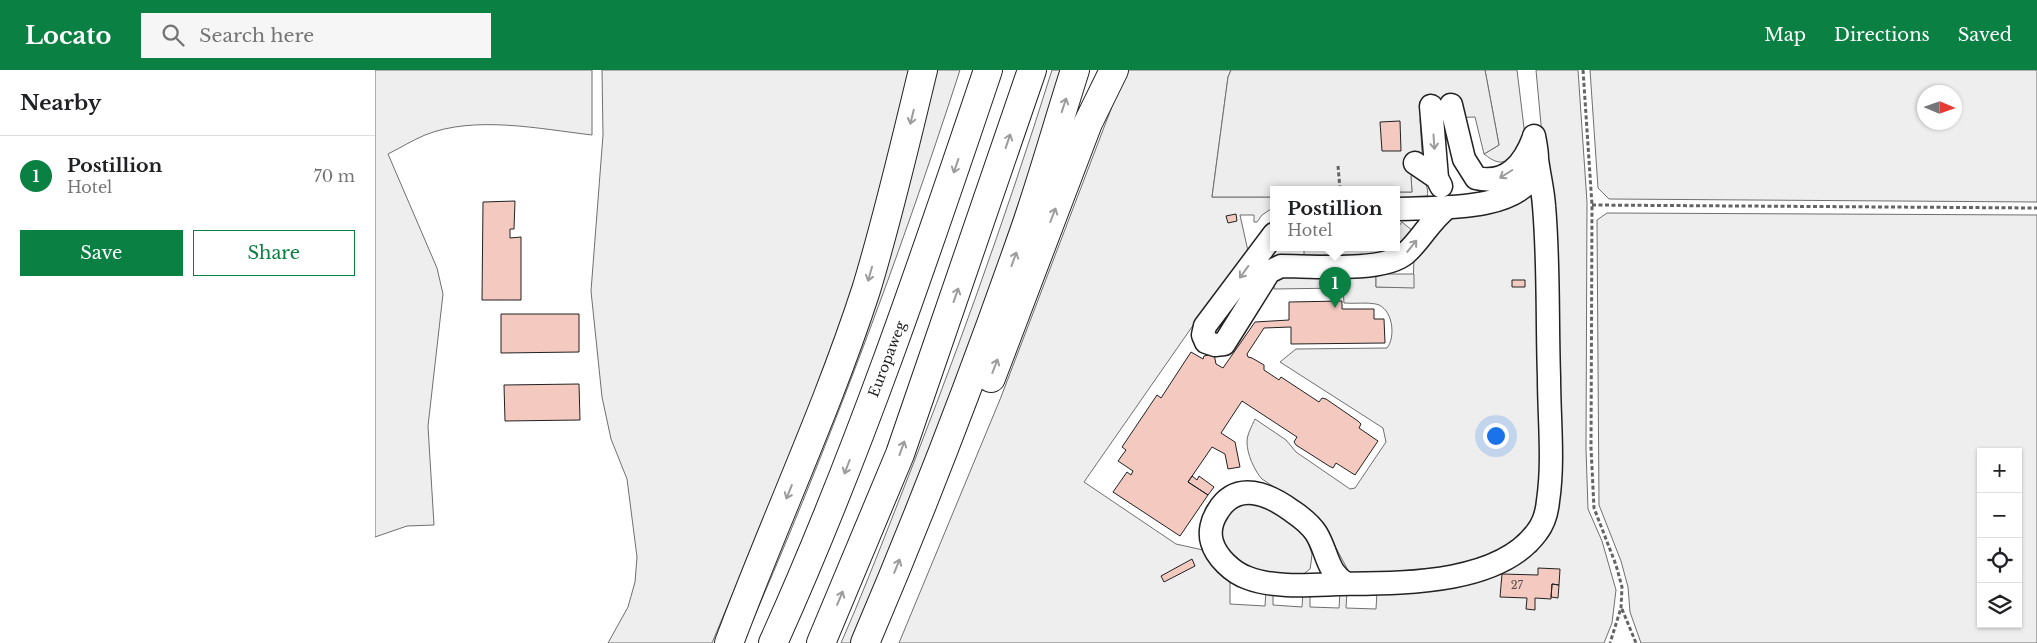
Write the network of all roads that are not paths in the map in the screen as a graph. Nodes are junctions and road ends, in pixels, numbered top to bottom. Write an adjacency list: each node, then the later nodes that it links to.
1 (923, 70): 16 (highway, one-way to 16)
2 (988, 70): 17 (highway, Europaweg, one-way to 17)
3 (1032, 70): 18 (highway, one-way to 3)
4 (1075, 70): 14 (highway, one-way to 4)
5 (1114, 70): 14 (highway, one-way to 5)
6 (1537, 159): 8 (lane, one-way to 8); 9 (lane); 15 (lane)
7 (1415, 163): 8 (lane)
8 (1437, 178): 9 (lane)
9 (1454, 206): 10 (lane); 13 (lane, one-way to 9)
10 (1400, 209)
11 (1270, 237): 13 (lane, one-way to 13)
12 (1276, 251): 13 (lane)
13 (1281, 266)
14 (936, 469): 19 (highway, one-way to 14)
15 (1347, 584): 15 (lane)
16 (729, 643)
17 (773, 643)
18 (821, 643)
19 (865, 643)

